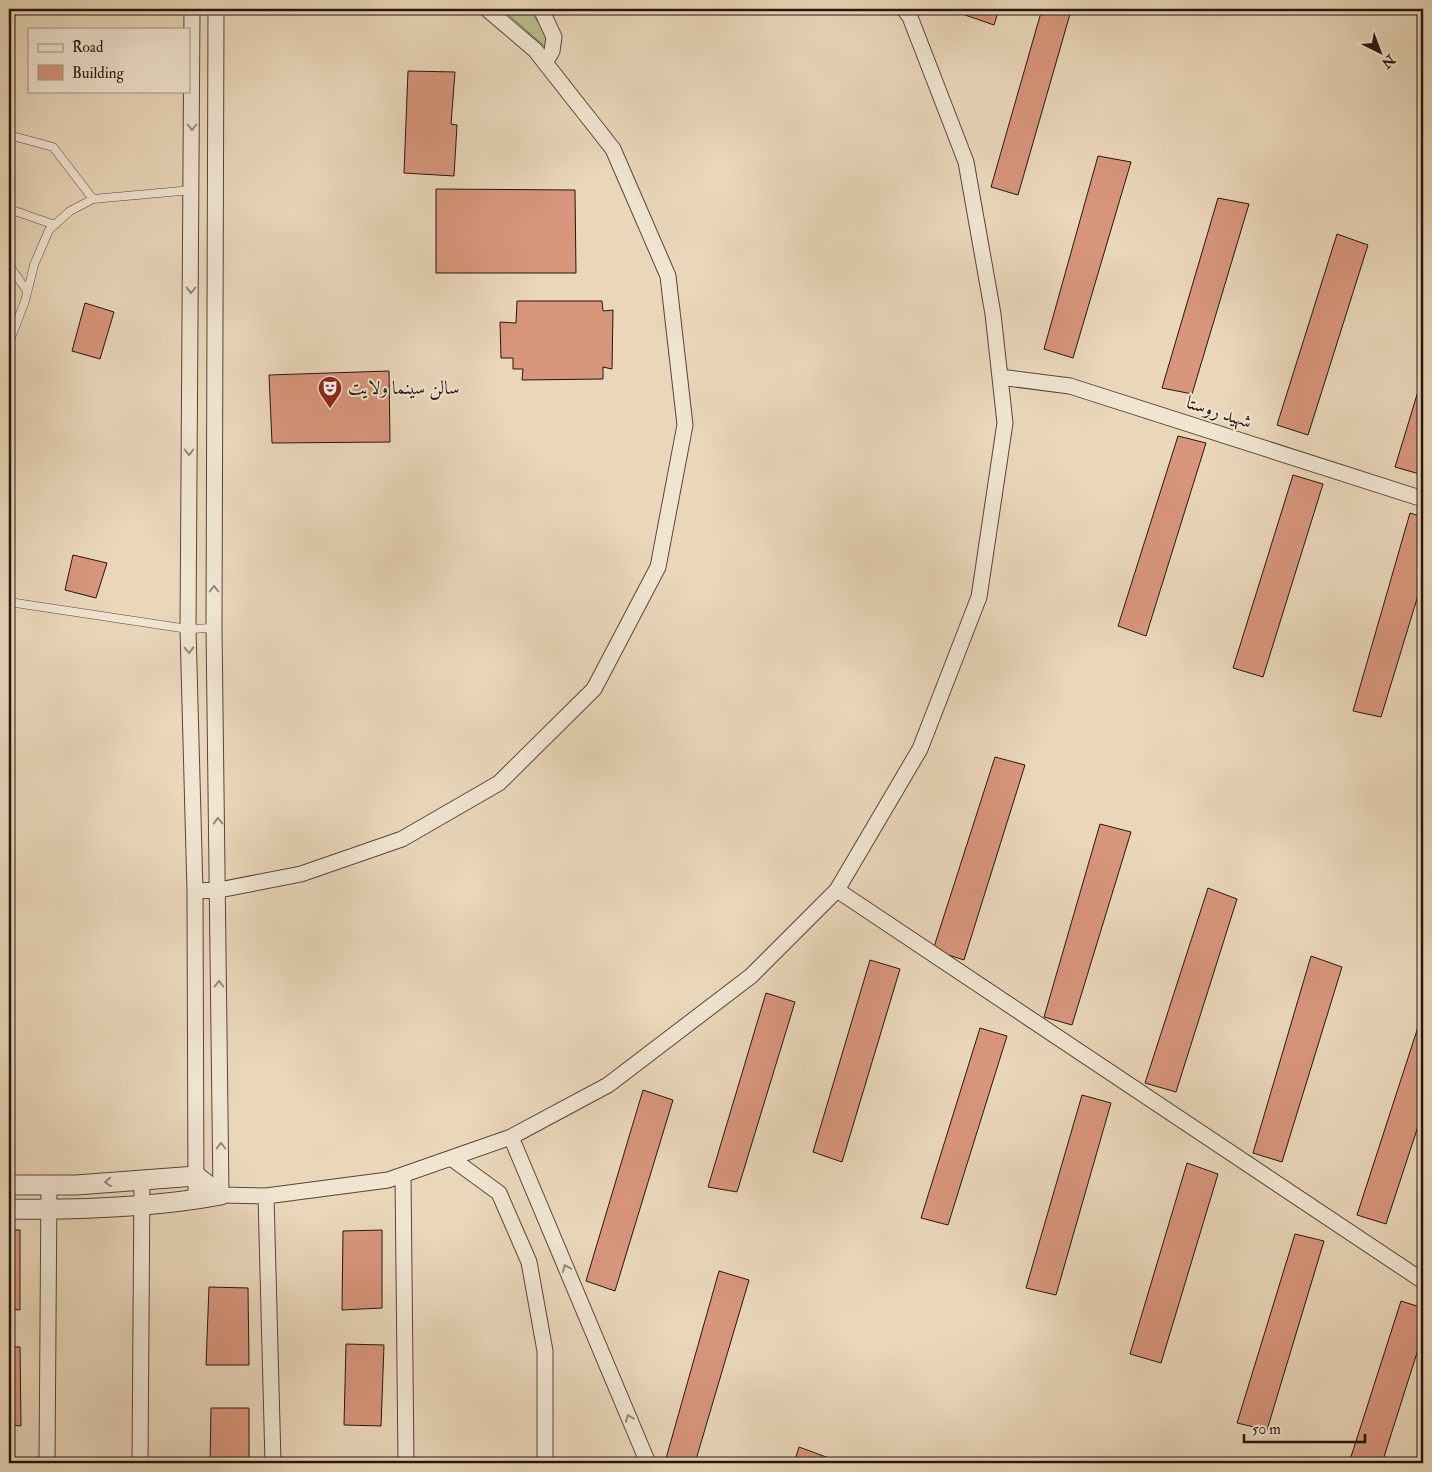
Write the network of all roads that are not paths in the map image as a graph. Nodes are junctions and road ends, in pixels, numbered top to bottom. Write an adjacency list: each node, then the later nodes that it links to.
1 (192, 9): 8 (street, one-way to 8)
2 (216, 9): 18 (street, one-way to 2)
3 (487, 9): 6 (street)
4 (541, 9): 6 (street)
5 (904, 9): 15 (street)
6 (545, 63): 20 (street)
7 (9, 135): 9 (lane)
8 (192, 190): 9 (lane); 19 (street, one-way to 19)
9 (92, 199): 11 (lane)
10 (9, 209): 11 (lane)
11 (55, 225): 13 (lane)
12 (9, 265): 13 (lane)
13 (27, 291): 14 (lane)
14 (9, 342)
15 (1000, 377): 16 (street, شهید روستا); 21 (street)
16 (1423, 499)
17 (9, 602): 19 (lane)
18 (214, 628): 19 (lane); 20 (street, one-way to 18)
19 (188, 629): 22 (street, one-way to 22)
20 (219, 890): 22 (street); 30 (street, one-way to 20)
21 (837, 890): 23 (street); 36 (street)
22 (195, 891): 26 (street)
23 (511, 1137): 24 (street); 42 (street, one-way to 23)
24 (451, 1158): 25 (street); 41 (street)
25 (403, 1174): 31 (street); 40 (street)
26 (196, 1176): 27 (street); 30 (street); 32 (street)
27 (142, 1180): 29 (street, one-way to 29); 33 (street)
28 (9, 1185): 29 (street)
29 (50, 1185): 35 (street)
30 (221, 1195): 31 (street); 32 (street)
31 (266, 1196): 39 (street)
32 (196, 1200): 33 (street)
33 (142, 1204): 35 (street); 38 (street)
34 (9, 1209): 35 (street)
35 (49, 1210): 37 (street)
36 (1423, 1281)
37 (47, 1463)
38 (140, 1463)
39 (273, 1463)
40 (406, 1463)
41 (545, 1463)
42 (648, 1463)

